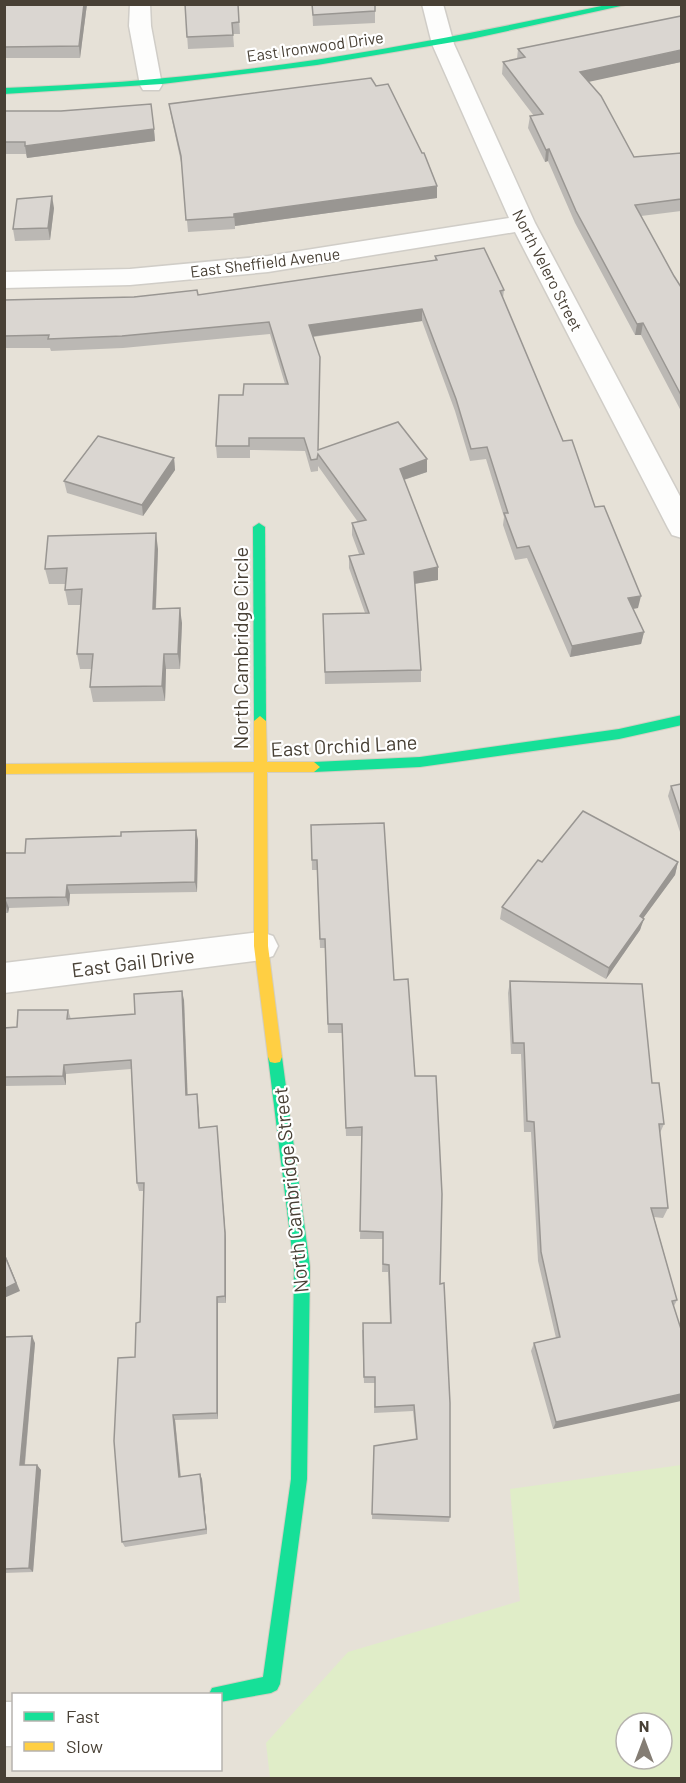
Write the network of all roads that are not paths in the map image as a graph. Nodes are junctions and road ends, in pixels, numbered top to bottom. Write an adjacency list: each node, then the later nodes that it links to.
1 (141, 4): 5 (street)
2 (432, 4): 4 (street, North Velero Street)
3 (626, 4): 4 (street, East Ironwood Drive)
4 (443, 44): 5 (street, East Ironwood Drive); 7 (street, North Velero Street)
5 (151, 85): 6 (street, East Ironwood Drive)
6 (4, 92)
7 (523, 223): 8 (street, East Sheffield Avenue); 10 (street, North Velero Street)
8 (4, 280)
9 (259, 527): 13 (street, North Cambridge Circle)
10 (681, 528)
11 (681, 720): 13 (street, East Orchid Lane)
12 (4, 769): 13 (street, East Orchid Lane)
13 (261, 769): 14 (street, North Cambridge Street)
14 (261, 946): 15 (street, East Gail Drive); 16 (street, North Cambridge Street)
15 (4, 978)
16 (222, 1694)

